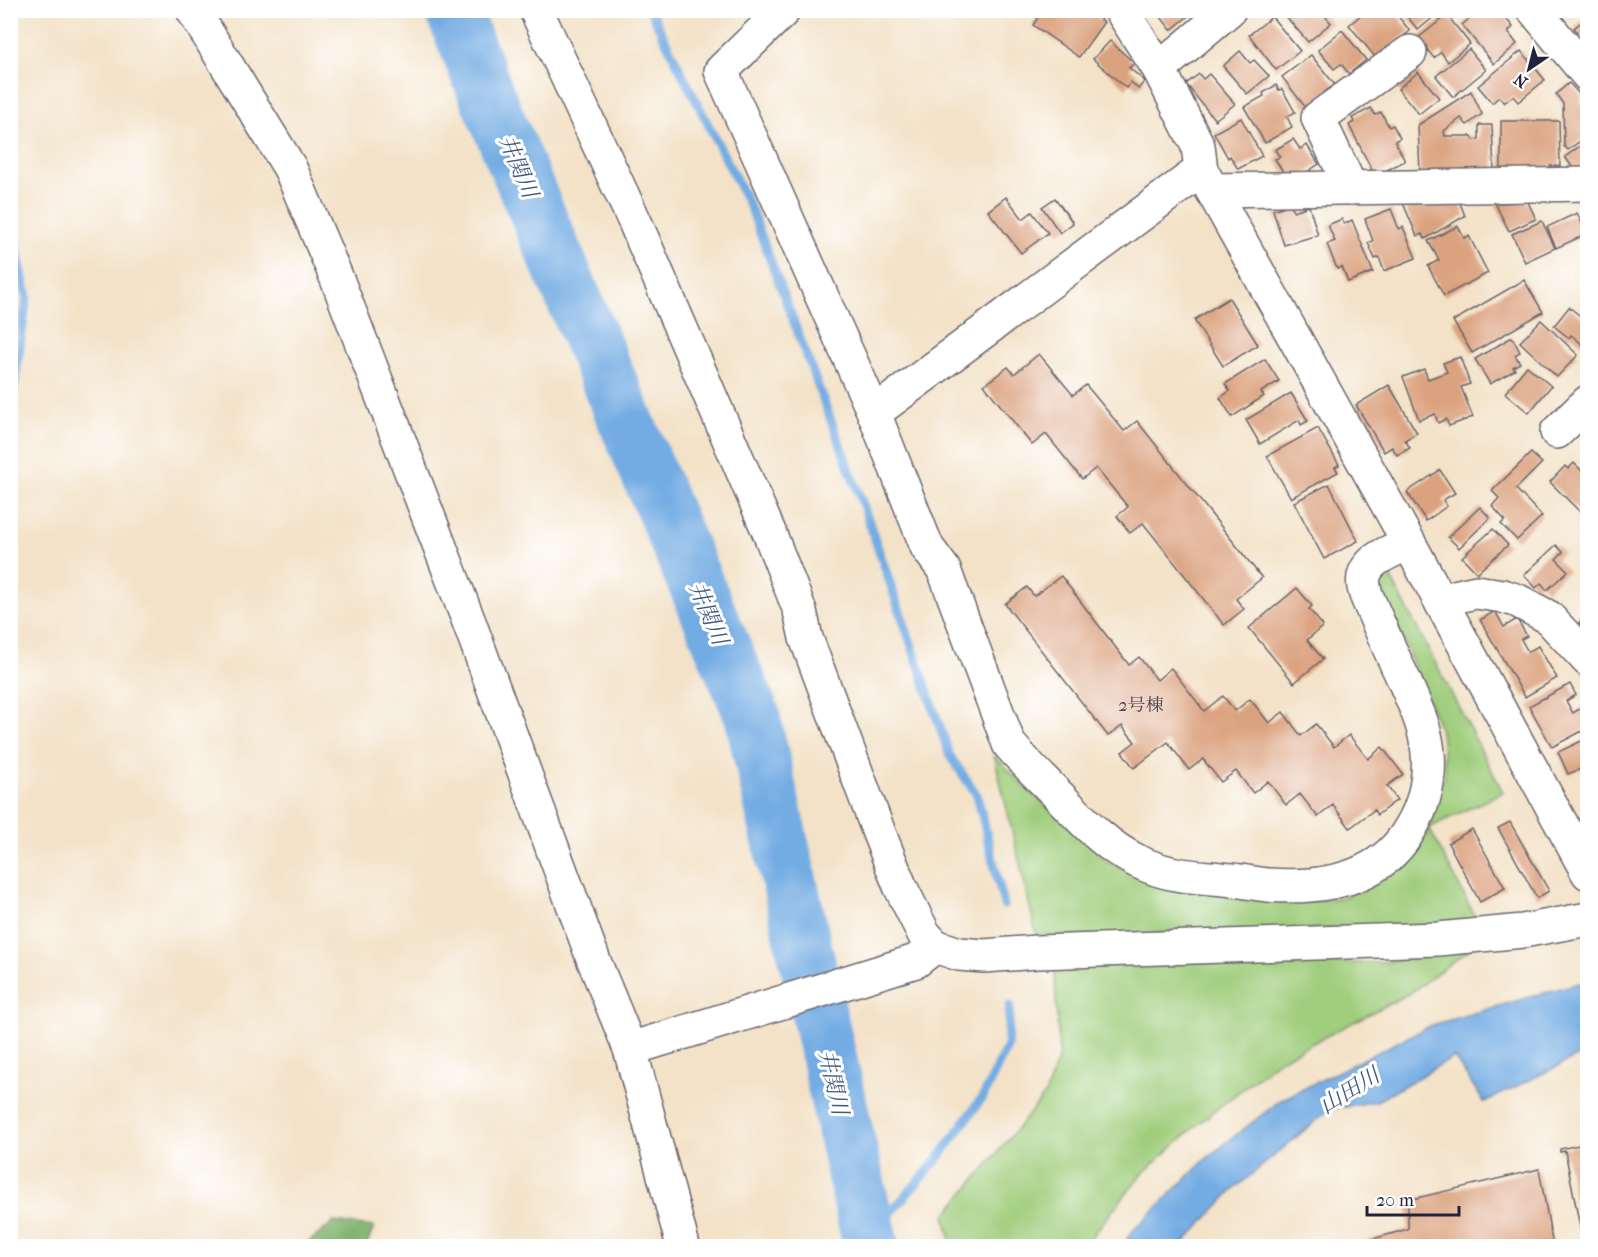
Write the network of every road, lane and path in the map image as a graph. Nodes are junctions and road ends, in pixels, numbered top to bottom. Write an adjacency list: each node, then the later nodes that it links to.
1 (193, 10): 22 (street)
2 (536, 10): 21 (street)
3 (784, 10): 14 (street)
4 (1121, 10): 8 (street)
5 (1229, 10): 8 (street)
6 (1536, 11): 9 (street)
7 (1410, 52): 12 (street)
8 (1159, 69): 10 (street)
9 (1587, 75)
10 (1207, 180): 12 (street); 14 (street); 16 (street)
11 (1587, 184): 12 (street)
12 (1351, 188)
13 (1587, 402): 15 (street)
14 (874, 413): 16 (street)
15 (1557, 432)
16 (1409, 543): 17 (street)
17 (1442, 604): 18 (street); 19 (street)
18 (1587, 660)
19 (1587, 873)
20 (1587, 919): 21 (street)
21 (925, 953): 22 (street)
22 (635, 1047): 23 (street)
23 (683, 1246)

